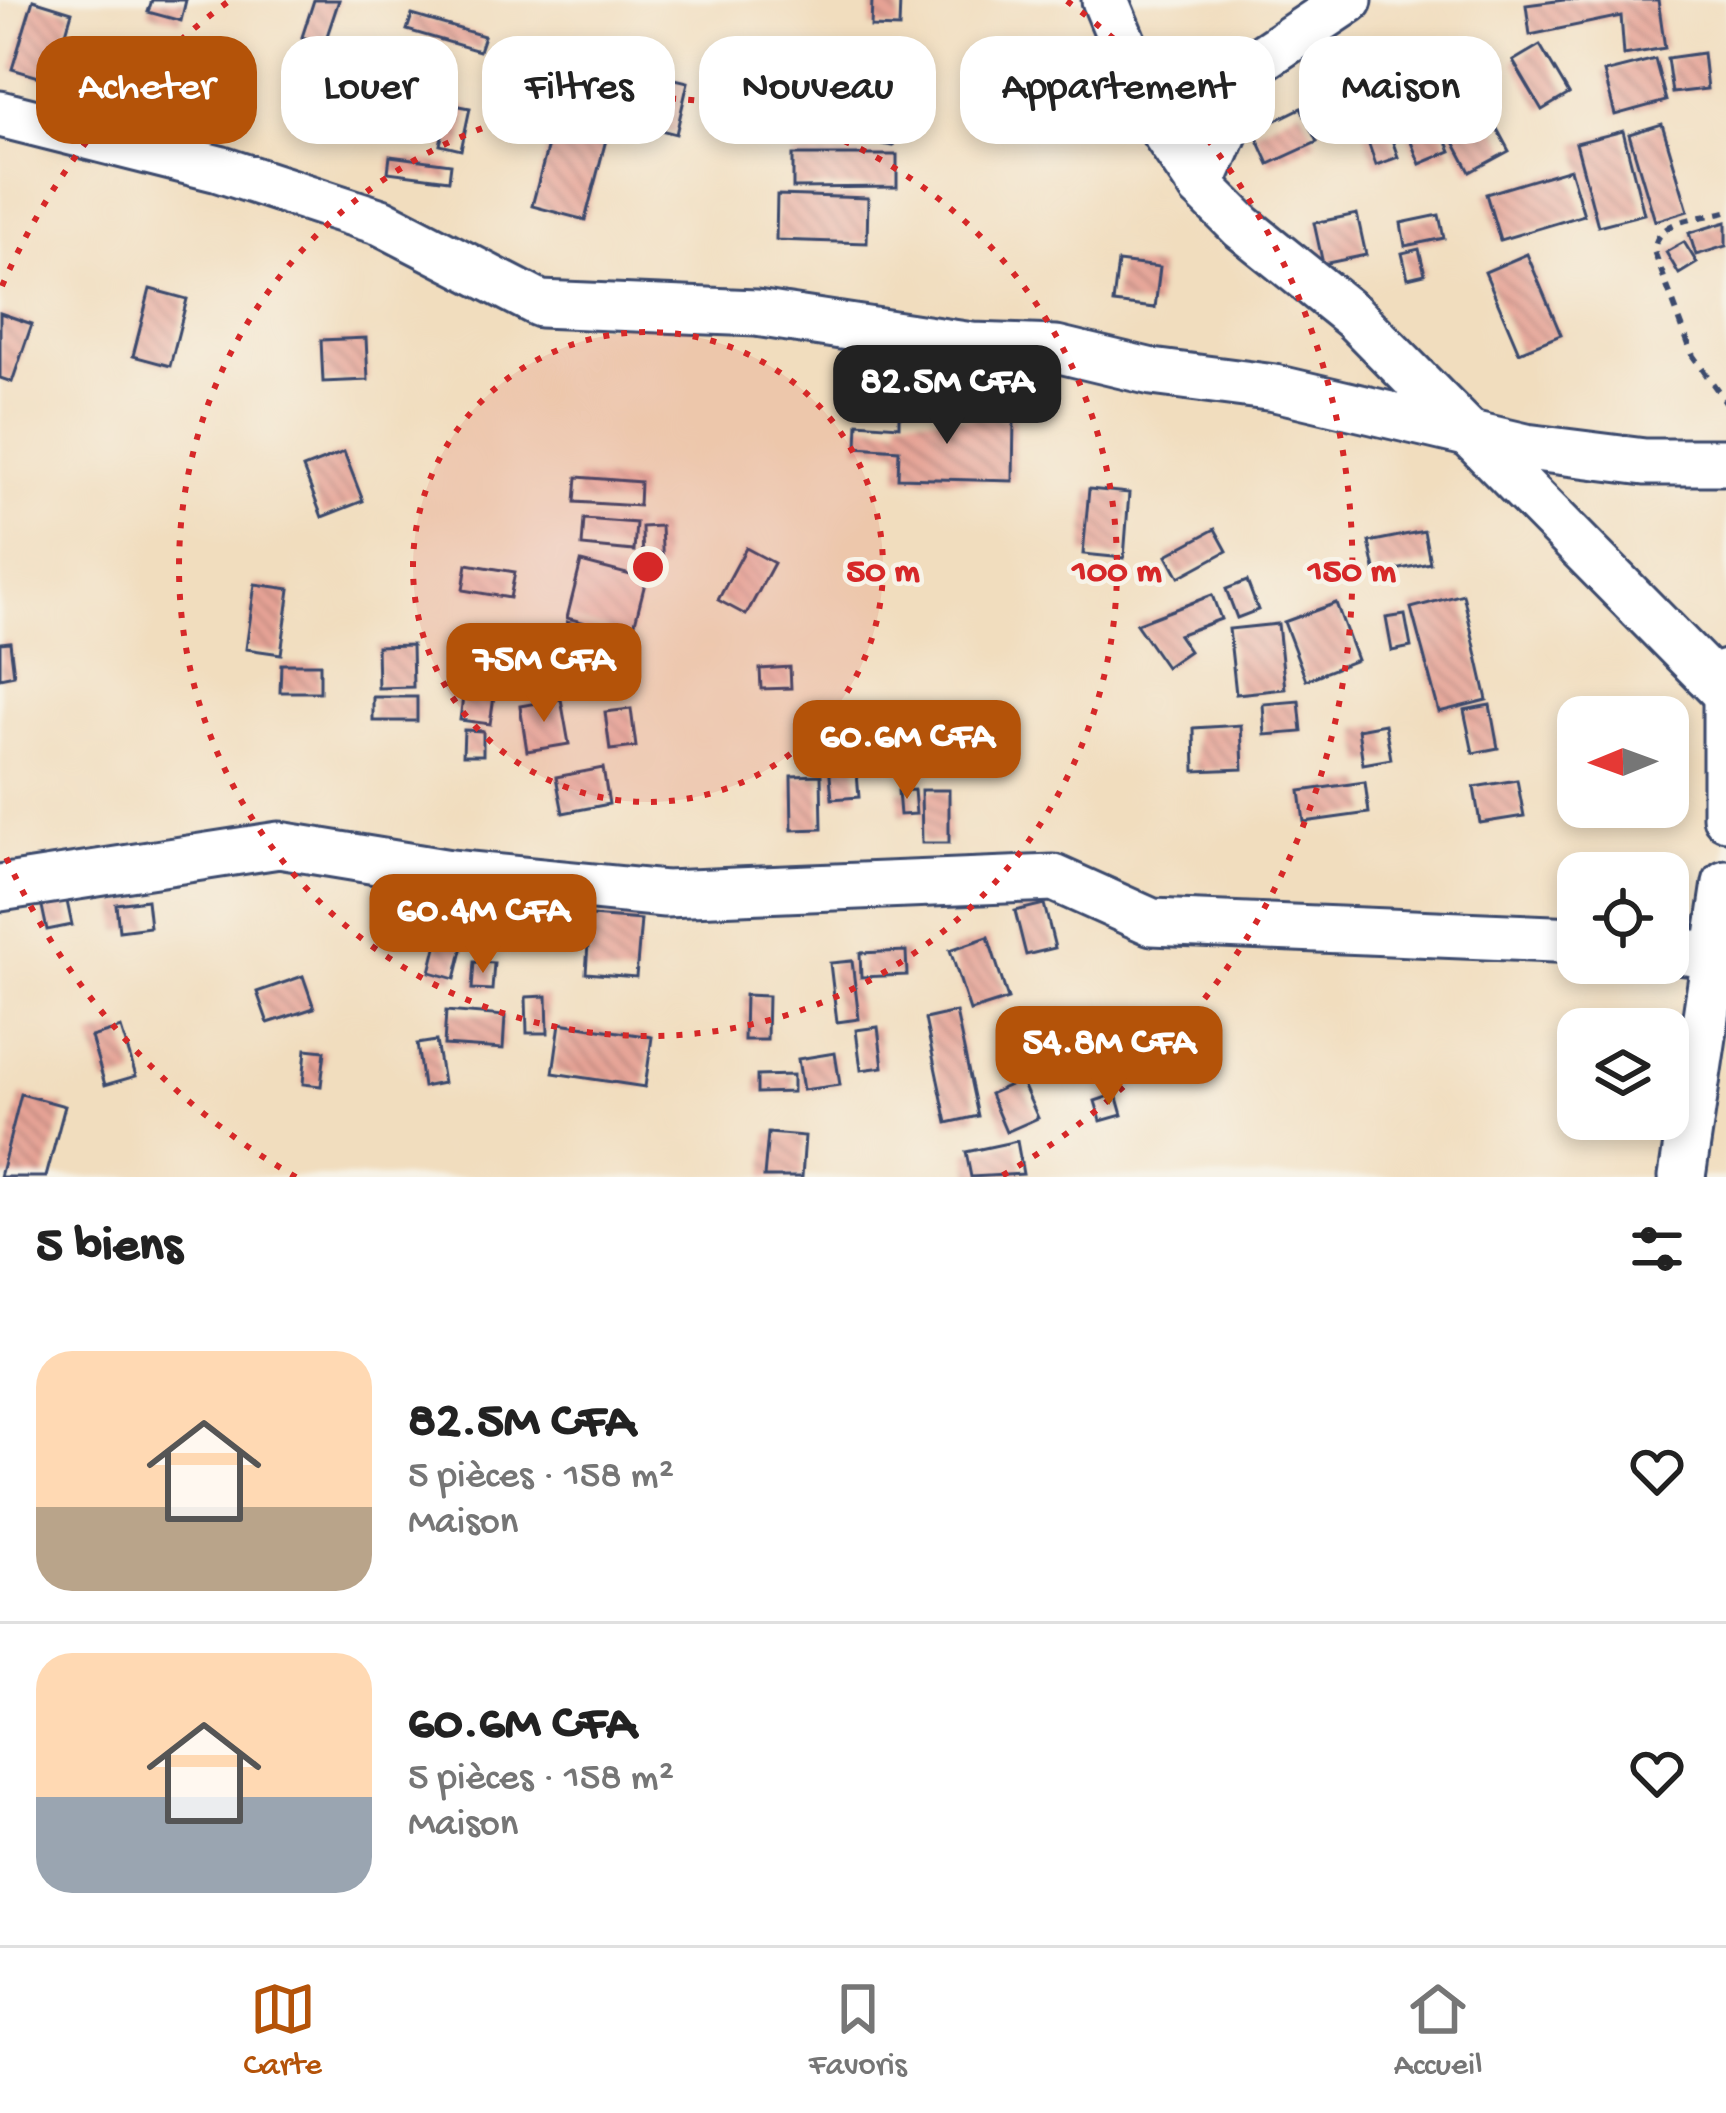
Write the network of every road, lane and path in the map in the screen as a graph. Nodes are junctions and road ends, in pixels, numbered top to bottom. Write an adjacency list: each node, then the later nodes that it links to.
1 (1105, 0): 4 (street)
2 (1349, 0): 4 (street)
3 (0, 114): 7 (street)
4 (1201, 186): 7 (street)
5 (1726, 212): 6 (path)
6 (1726, 402)
7 (1466, 434): 8 (street); 10 (street)
8 (1726, 462)
9 (1726, 673): 10 (street)
10 (1725, 693): 11 (street)
11 (1726, 817)
12 (1726, 884): 15 (street)
13 (0, 888): 14 (street)
14 (1557, 939)
15 (1690, 953): 16 (street)
16 (1682, 1177)

